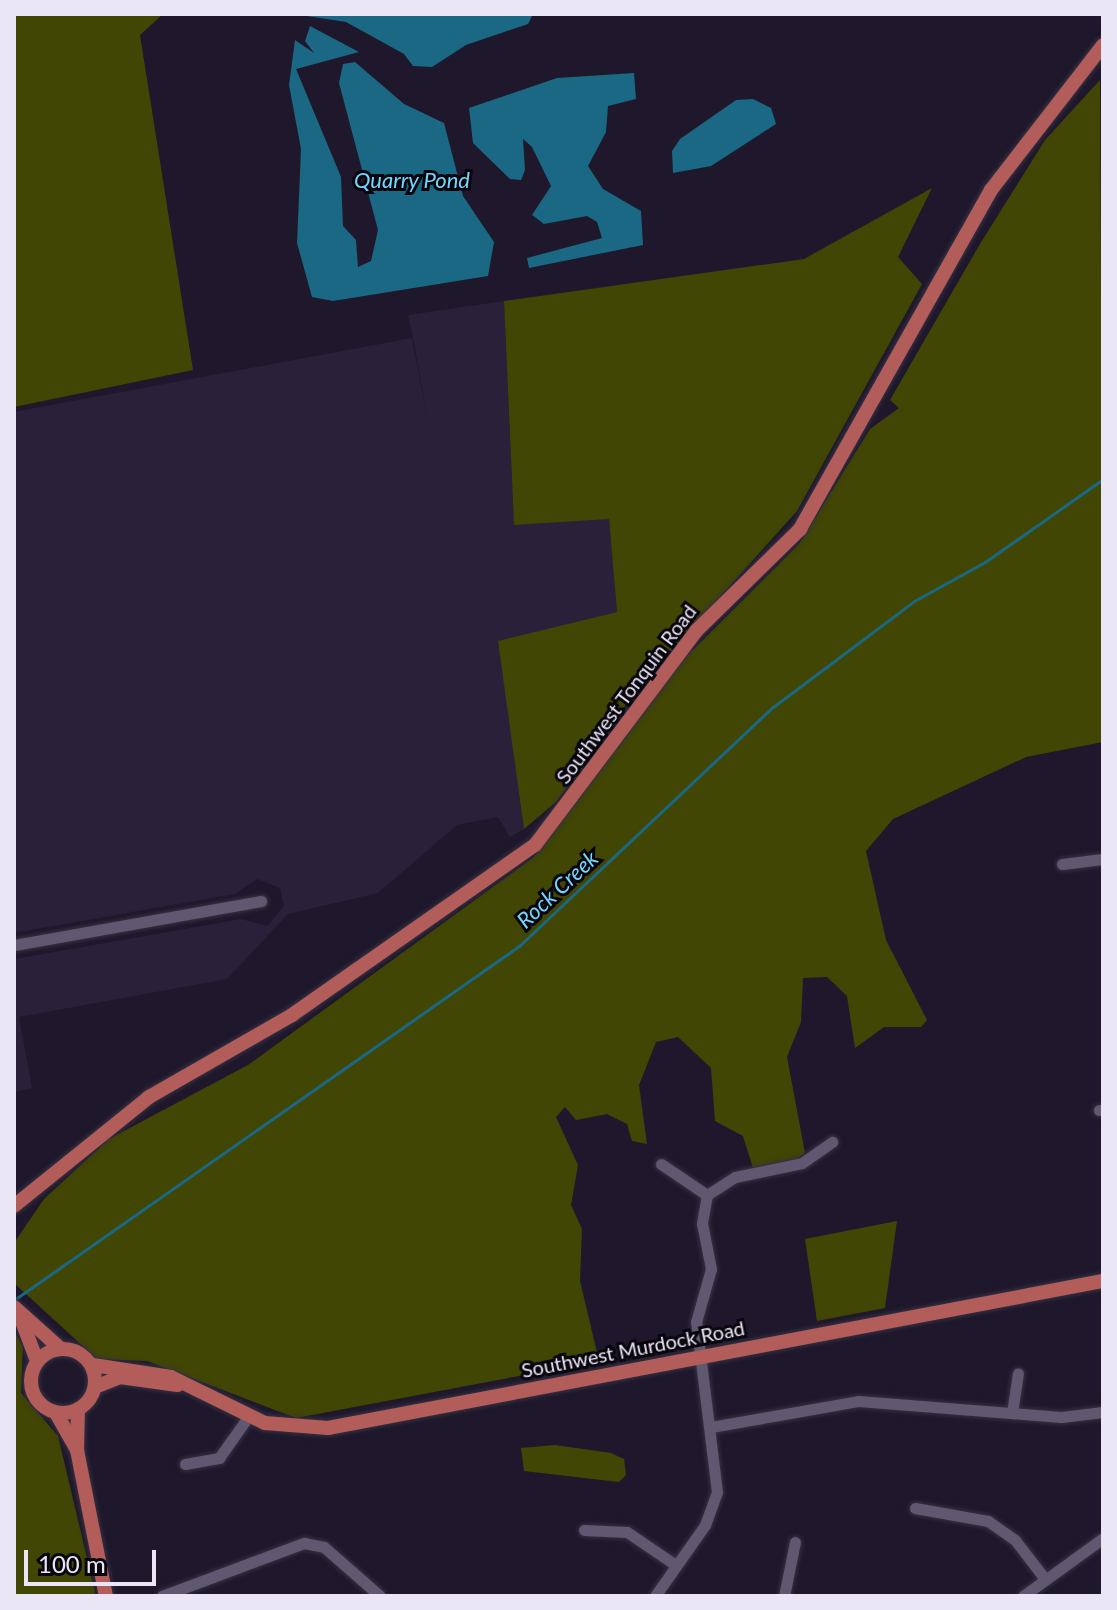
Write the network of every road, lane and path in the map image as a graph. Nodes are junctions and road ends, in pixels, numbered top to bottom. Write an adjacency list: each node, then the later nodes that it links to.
1 (1103, 45): 9 (main road, Southwest Tonquin Road)
2 (1103, 859): 3 (street)
3 (1062, 864)
4 (261, 901): 5 (street)
5 (14, 945)
6 (832, 1142): 8 (street)
7 (661, 1164): 8 (street)
8 (707, 1195): 13 (street)
9 (14, 1206)
10 (1103, 1281): 13 (main road, Southwest Murdock Road)
11 (16, 1309): 12 (main road); 14 (main road)
12 (61, 1349): 14 (main road); 15 (main road)
13 (701, 1356): 23 (main road, Southwest Murdock Road); 24 (street)
14 (37, 1361): 21 (main road)
15 (93, 1365): 17 (main road, Southwest Murdock Road); 18 (main road)
16 (1018, 1373): 22 (street)
17 (177, 1385): 18 (main road, Southwest Murdock Road); 23 (main road, Southwest Murdock Road)
18 (95, 1387): 19 (main road)
19 (78, 1409): 21 (main road); 25 (main road)
20 (1103, 1412): 22 (street)
21 (56, 1413): 25 (main road)
22 (1012, 1413): 24 (street)
23 (248, 1417): 26 (street)
24 (711, 1427): 31 (street)
25 (77, 1450): 34 (main road)
26 (185, 1464)
27 (915, 1508): 32 (street)
28 (584, 1530): 31 (street)
29 (1103, 1538): 32 (street)
30 (795, 1542): 37 (street)
31 (674, 1564): 33 (street)
32 (1045, 1579): 38 (street)
33 (658, 1595)
34 (106, 1596)
35 (162, 1596): 36 (street)
36 (380, 1596)
37 (784, 1596)
38 (1023, 1596)

